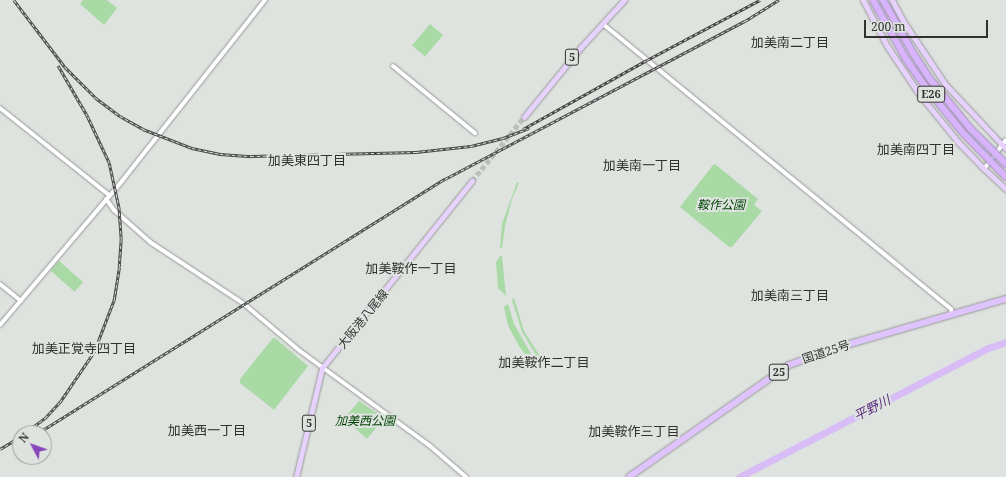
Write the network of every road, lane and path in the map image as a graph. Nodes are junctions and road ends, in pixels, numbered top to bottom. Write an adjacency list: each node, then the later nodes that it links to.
1 (265, 0): 19 (street)
2 (624, 0): 7 (main road, 5)
3 (873, 0): 16 (highway, E26, bridge)
4 (883, 0): 14 (highway, E26, bridge)
5 (892, 0): 13 (main road)
6 (864, 1): 15 (main road)
7 (603, 24): 10 (main road, 5); 24 (street)
8 (393, 66): 11 (street)
9 (0, 108): 19 (street)
10 (524, 117)
11 (475, 133)
12 (1006, 140): 13 (street)
13 (1005, 146): 15 (street)
14 (1006, 164)
15 (984, 169): 18 (main road)
16 (1006, 177)
17 (472, 181): 26 (main road, 大阪港八尾線 / 5)
18 (1006, 189)
19 (109, 195): 20 (street)
20 (106, 199): 23 (street); 26 (street)
21 (0, 284): 23 (street)
22 (1006, 299): 24 (highway, 国道25号 / 25)
23 (21, 301): 25 (street)
24 (952, 314): 29 (highway, 国道25号 / 25)
25 (0, 325)
26 (322, 368): 27 (main road, 大阪港八尾線 / 5); 28 (street)
27 (296, 477)
28 (466, 477)
29 (629, 477)

